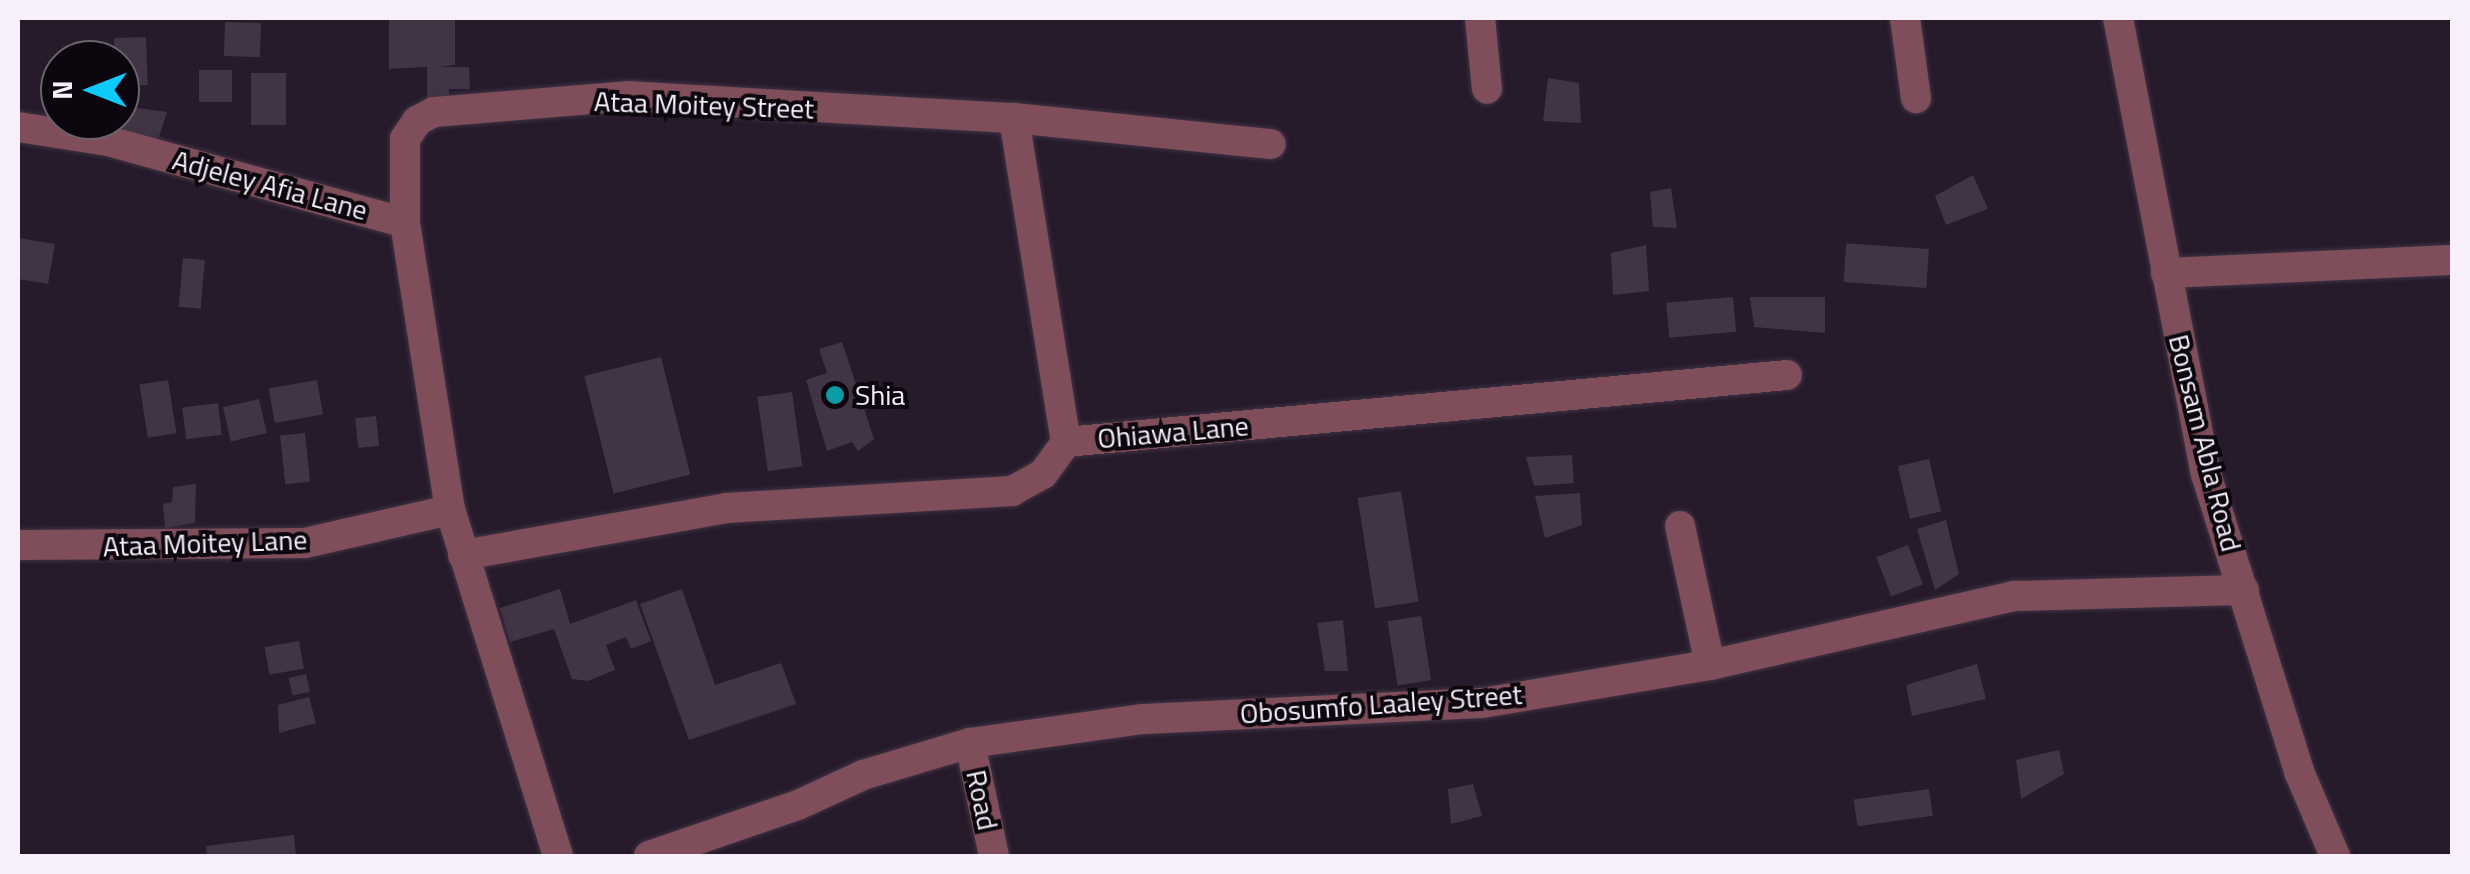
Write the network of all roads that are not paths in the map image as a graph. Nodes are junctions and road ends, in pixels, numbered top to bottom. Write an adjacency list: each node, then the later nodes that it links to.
1 (1480, 18): 4 (street)
2 (1905, 18): 5 (street)
3 (2118, 18): 11 (street, Bonsam Abla Road)
4 (1488, 88)
5 (1916, 98)
6 (1014, 118): 8 (street, Ataa Moitey Street); 9 (street, Ataa Moitey Street); 13 (street)
7 (18, 126): 9 (street, Adjeley Afia Lane)
8 (1271, 144)
9 (405, 223): 14 (street, Ataa Moitey Street)
10 (2452, 260): 11 (street)
11 (2166, 274): 18 (street, Bonsam Abla Road)
12 (1787, 374): 13 (street, Ohiawa Lane)
13 (1066, 442): 17 (street, Ohiawa Lane)
14 (450, 510): 16 (street, Ataa Moitey Lane); 17 (street, Ataa Moitey Street)
15 (1680, 526): 19 (street)
16 (18, 545)
17 (463, 556): 21 (street, Ataa Moitey Street)
18 (2244, 590): 19 (street, Obosumfo Laaley Street); 24 (street, Bonsam Abla Road)
19 (1710, 665): 20 (street, Obosumfo Laaley Street)
20 (970, 743): 22 (street, Obosumfo Laaley Street); 23 (street, Road)
21 (558, 856)
22 (649, 856)
23 (994, 856)
24 (2334, 856)

